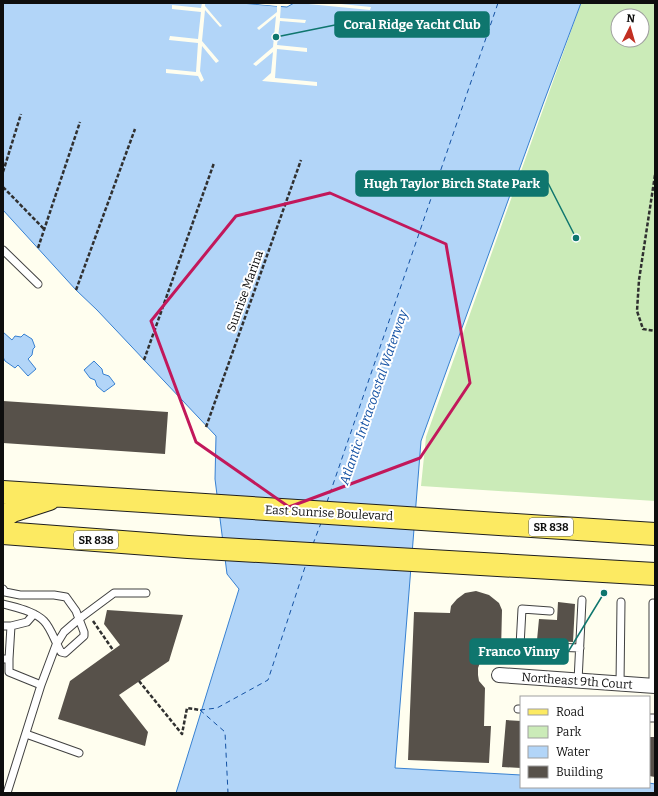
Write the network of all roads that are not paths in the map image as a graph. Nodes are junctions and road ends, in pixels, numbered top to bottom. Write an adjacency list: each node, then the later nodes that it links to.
1 (3, 250): 2 (lane)
2 (38, 284)
3 (3, 492): 4 (main road, East Sunrise Boulevard / SR 838)
4 (59, 496): 5 (main road); 7 (main road, East Sunrise Boulevard / SR 838)
5 (3, 517)
6 (3, 533): 8 (main road, SR 838)
7 (655, 534)
8 (655, 574)
9 (3, 589): 17 (lane)
10 (146, 593): 17 (lane)
11 (582, 600): 21 (lane)
12 (621, 602): 25 (lane)
13 (653, 603): 27 (lane)
14 (3, 604): 16 (lane)
15 (550, 611): 21 (lane)
16 (34, 614): 19 (lane); 20 (lane)
17 (79, 619): 20 (lane); 20 (lane)
18 (3, 626): 19 (lane)
19 (11, 626): 22 (lane)
20 (56, 644): 26 (lane)
21 (580, 648): 24 (lane)
22 (6, 659): 26 (lane)
23 (499, 675): 24 (street, Northeast 9th Court)
24 (578, 681): 25 (street, Northeast 9th Court)
25 (620, 684): 27 (street, Northeast 9th Court)
26 (41, 685): 28 (lane)
27 (654, 686)
28 (26, 734): 29 (lane); 30 (lane)
29 (79, 754)
30 (7, 793)

